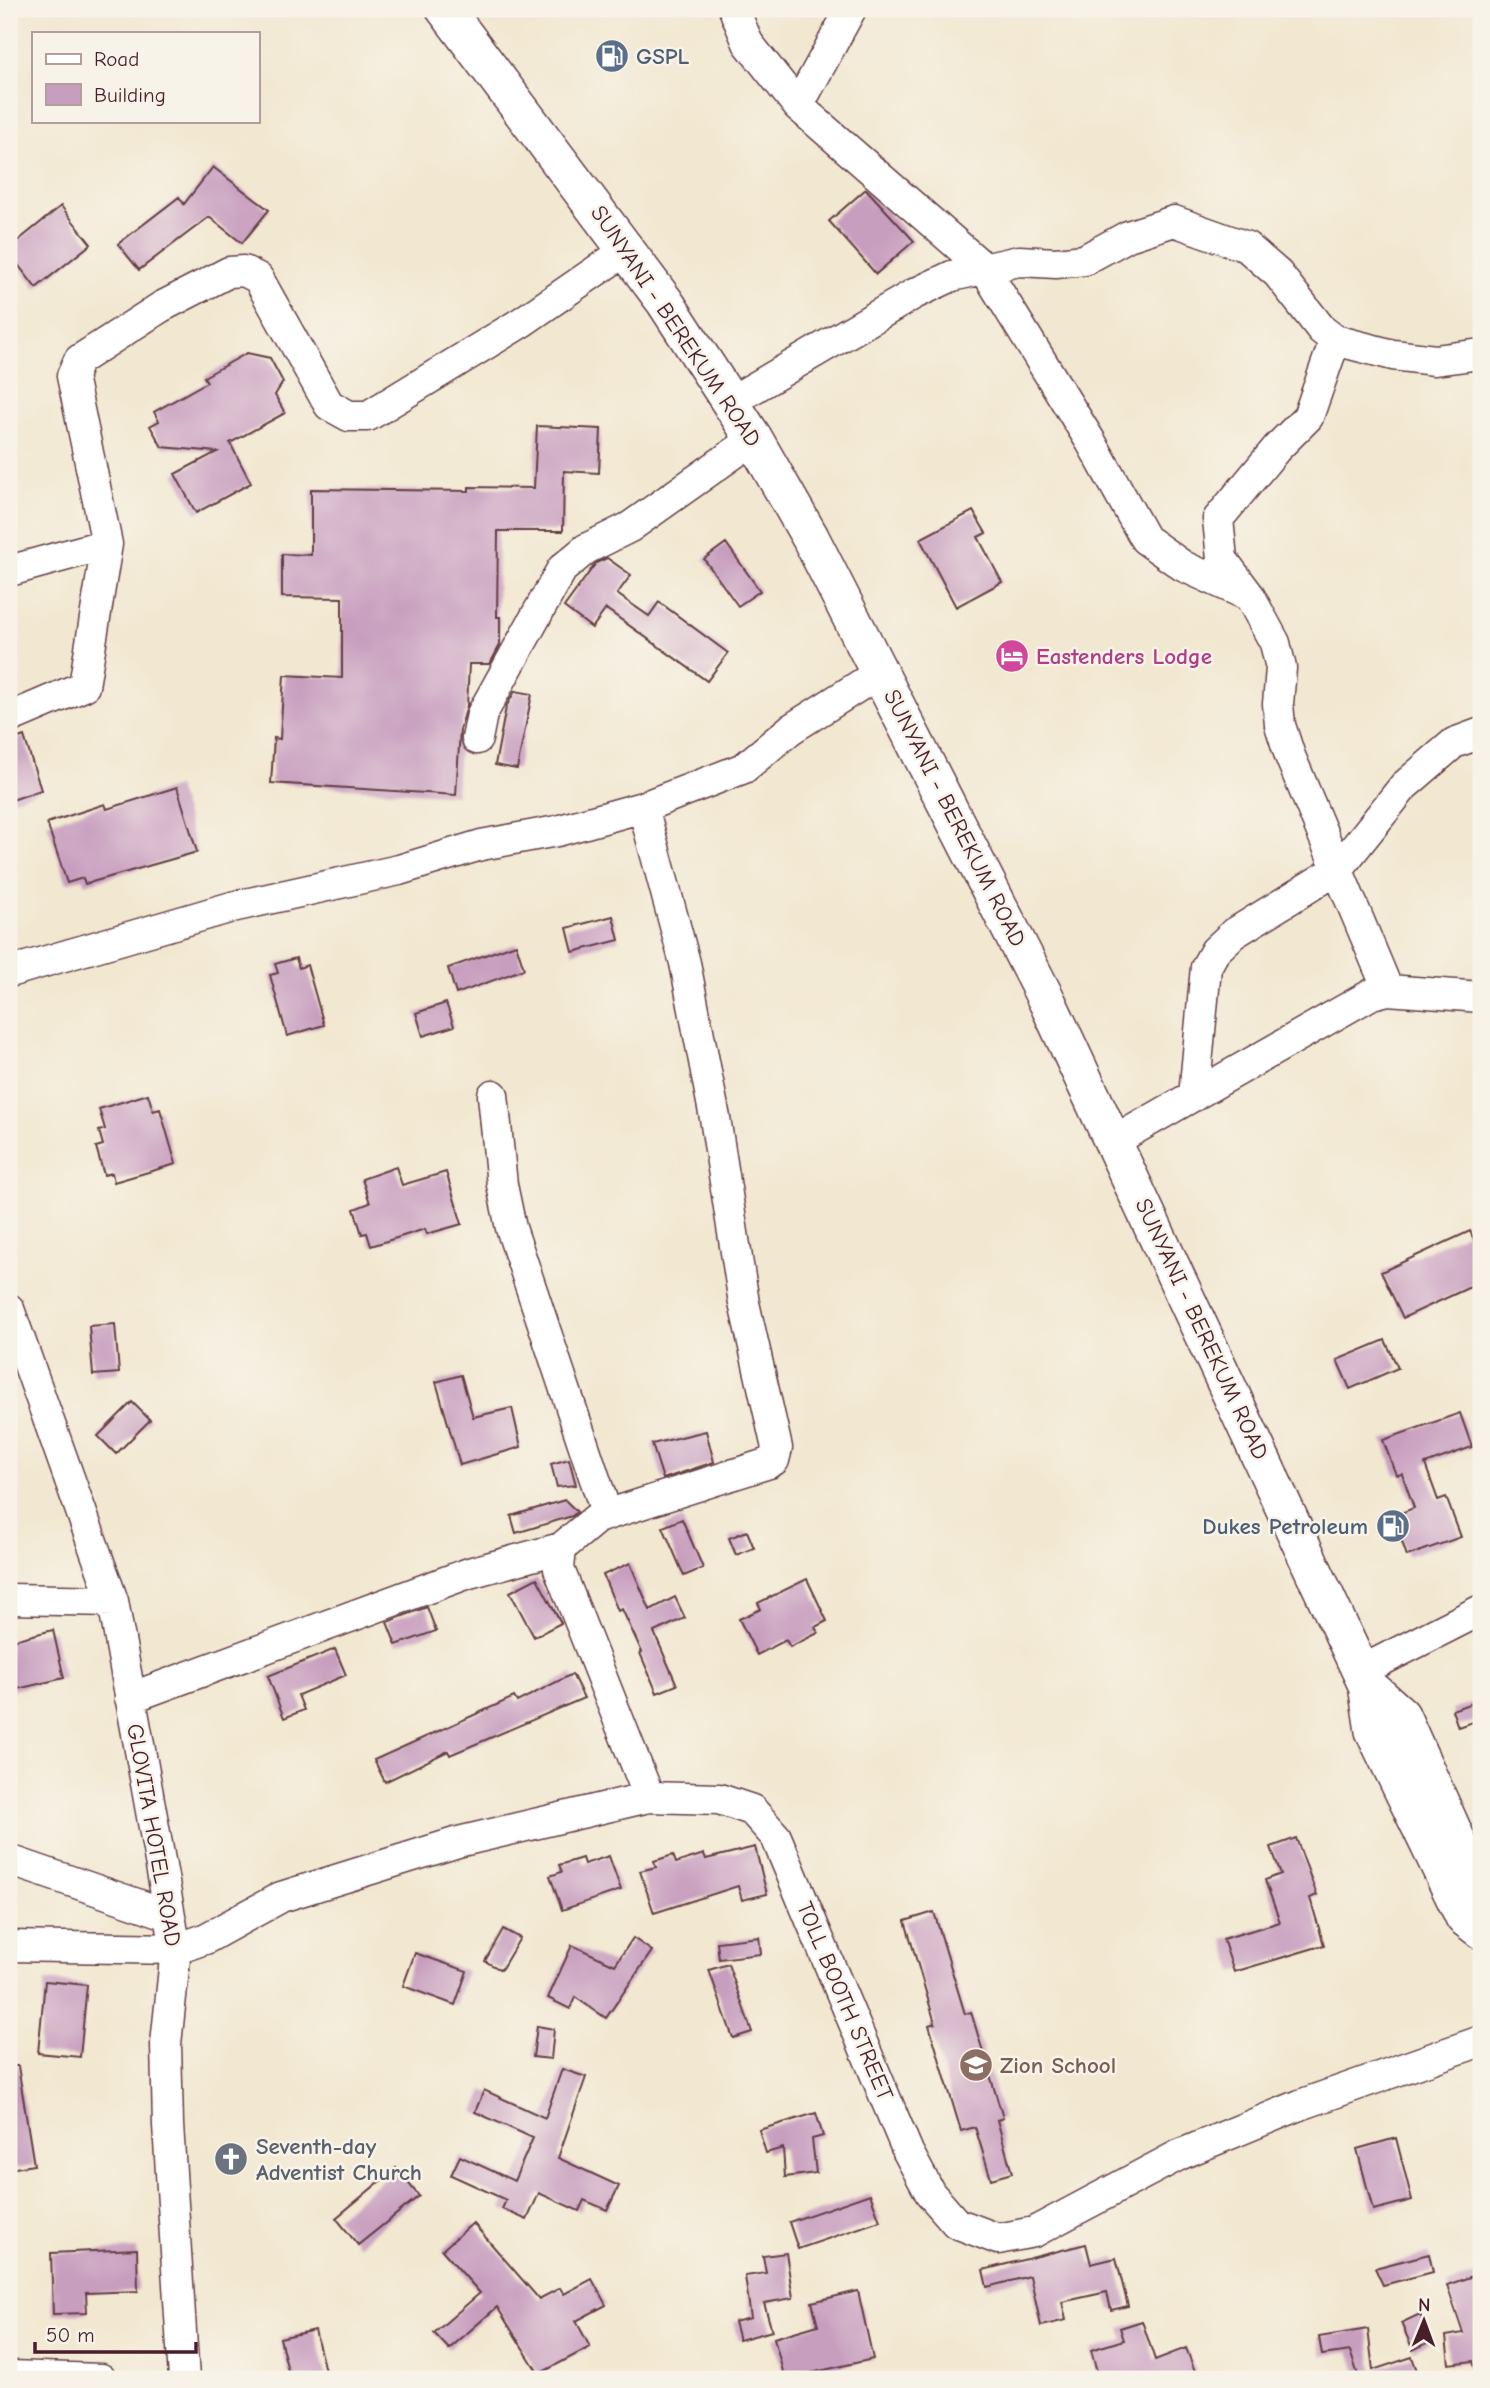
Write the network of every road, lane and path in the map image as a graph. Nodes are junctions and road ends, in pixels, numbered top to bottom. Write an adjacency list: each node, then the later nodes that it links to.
1 (445, 9): 5 (main road, SUNYANI - BEREKUM ROAD)
2 (734, 9): 4 (street)
3 (851, 9): 4 (street)
4 (798, 106): 6 (street)
5 (628, 249): 9 (main road, SUNYANI - BEREKUM ROAD); 11 (street)
6 (985, 268): 7 (street); 9 (street); 13 (street)
7 (1335, 340): 8 (street); 13 (street)
8 (1481, 354)
9 (730, 402): 10 (main road, SUNYANI - BEREKUM ROAD)
10 (754, 439): 14 (main road, SUNYANI - BEREKUM ROAD); 17 (street)
11 (107, 544): 12 (street); 15 (street)
12 (9, 571)
13 (1249, 595): 19 (street)
14 (881, 672): 18 (street); 25 (main road, SUNYANI - BEREKUM ROAD)
15 (9, 718)
16 (1481, 733): 19 (street)
17 (477, 739)
18 (643, 807): 20 (street); 27 (street)
19 (1338, 869): 21 (street); 24 (street)
20 (9, 972)
21 (1388, 990): 22 (street); 24 (street)
22 (1481, 997)
23 (493, 1095): 27 (street)
24 (1194, 1096): 25 (street)
25 (1114, 1141): 32 (main road, SUNYANI - BEREKUM ROAD)
26 (9, 1309): 30 (street, GLOVITA HOTEL ROAD)
27 (607, 1515): 28 (street)
28 (561, 1548): 33 (street); 34 (street)
29 (9, 1599): 30 (street)
30 (113, 1601): 33 (street, GLOVITA HOTEL ROAD)
31 (1481, 1610): 32 (street)
32 (1364, 1678): 36 (main road, SUNYANI - BEREKUM ROAD); 38 (main road, SUNYANI - BEREKUM ROAD)
33 (130, 1698): 37 (street, GLOVITA HOTEL ROAD)
34 (649, 1797): 40 (street, TOLL BOOTH STREET); 41 (street, TOLL BOOTH STREET)
35 (9, 1860): 37 (street)
36 (1481, 1894)
37 (169, 1915): 40 (street, GLOVITA HOTEL ROAD)
38 (1481, 1930)
39 (9, 1946): 40 (street)
40 (176, 1949): 44 (street, GLOVITA HOTEL ROAD)
41 (1481, 2041)
42 (9, 2376): 43 (street)
43 (101, 2379)
44 (184, 2379)

